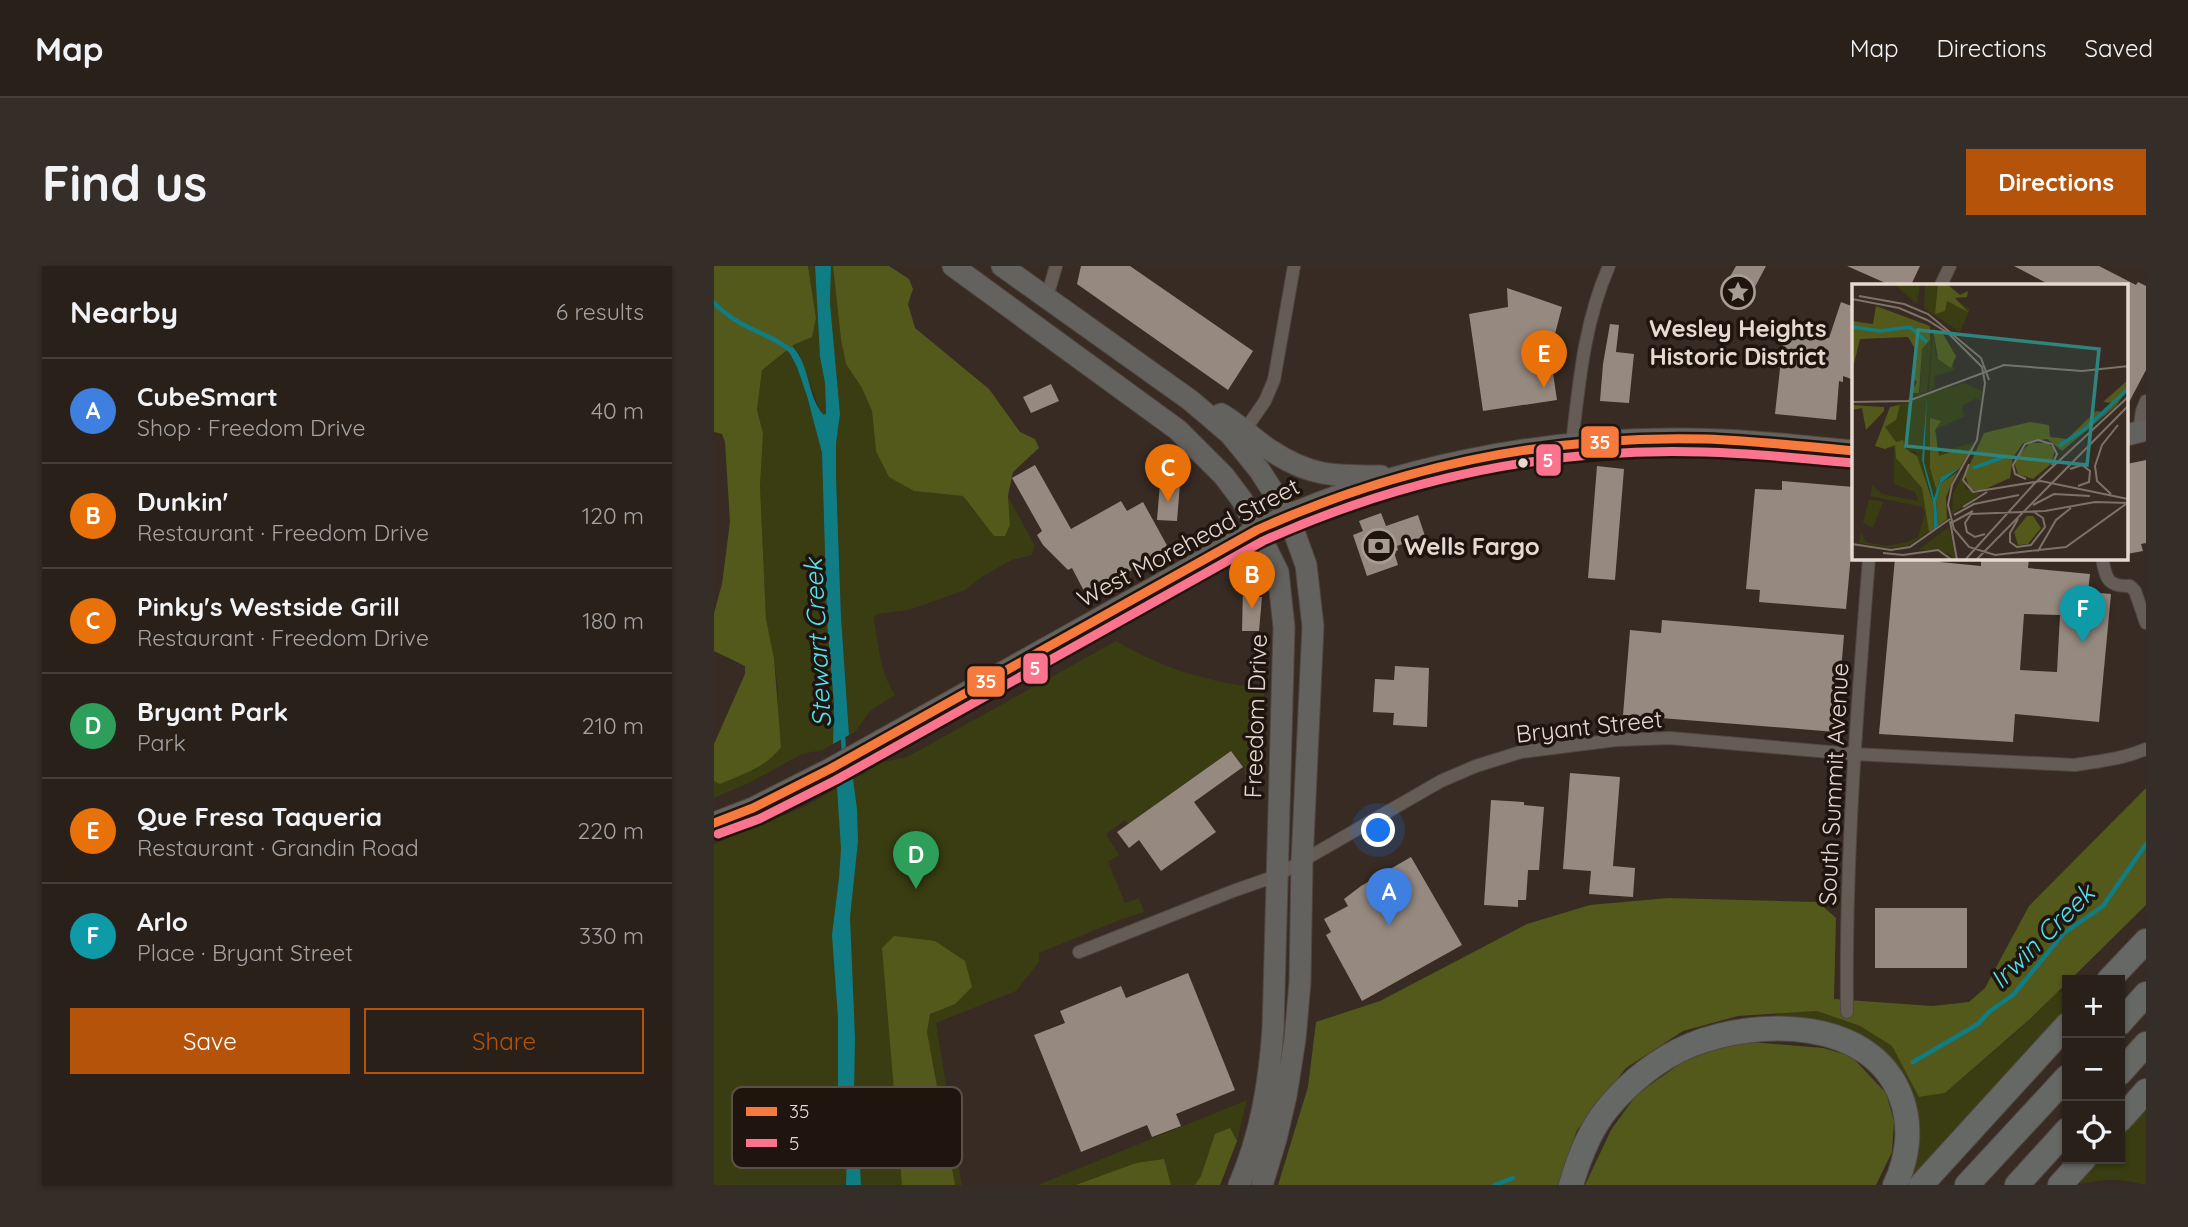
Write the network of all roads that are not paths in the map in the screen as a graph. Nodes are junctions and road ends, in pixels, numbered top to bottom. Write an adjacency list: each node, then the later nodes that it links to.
1 (954, 266): 8 (main road); 17 (main road, Freedom Drive)
2 (1002, 266): 8 (main road)
3 (1056, 266): 8 (street)
4 (1294, 266): 11 (street)
5 (1609, 266): 13 (street)
6 (1950, 266): 7 (street)
7 (1941, 284)
8 (1047, 297): 9 (main road)
9 (1190, 400): 11 (main road); 16 (main road)
10 (2146, 401): 12 (street)
11 (1245, 430): 15 (main road)
12 (2137, 432)
13 (1573, 444): 14 (main road, West Morehead Street); 15 (main road, West Morehead Street)
14 (1852, 451)
15 (1402, 477): 16 (main road, West Morehead Street)
16 (1288, 515): 17 (main road, West Morehead Street); 24 (main road)
17 (1257, 530): 23 (main road, West Morehead Street); 25 (main road, Freedom Drive)
18 (1869, 560): 22 (street, South Summit Avenue)
19 (2102, 560): 20 (street)
20 (2146, 623)
21 (2146, 749): 22 (street, Bryant Street)
22 (1853, 754): 24 (street, Bryant Street); 30 (street, South Summit Avenue)
23 (714, 823)
24 (1302, 862): 25 (street, Bryant Street); 41 (main road)
25 (1276, 876): 27 (street, Bryant Street); 40 (main road, Freedom Drive)
26 (2146, 941): 28 (highway)
27 (1079, 952)
28 (2114, 975)
29 (2146, 994): 31 (highway)
30 (1847, 1013)
31 (2125, 1017)
32 (2062, 1031): 44 (highway)
33 (2146, 1044): 34 (highway)
34 (2125, 1067)
35 (2062, 1082): 45 (highway)
36 (2146, 1091): 37 (highway)
37 (2125, 1114)
38 (2062, 1136): 46 (highway)
39 (2079, 1164): 47 (highway)
40 (1239, 1185)
41 (1262, 1185)
42 (1571, 1185): 43 (highway)
43 (1895, 1185)
44 (1921, 1185)
45 (1967, 1185)
46 (2017, 1185)
47 (2060, 1185)

